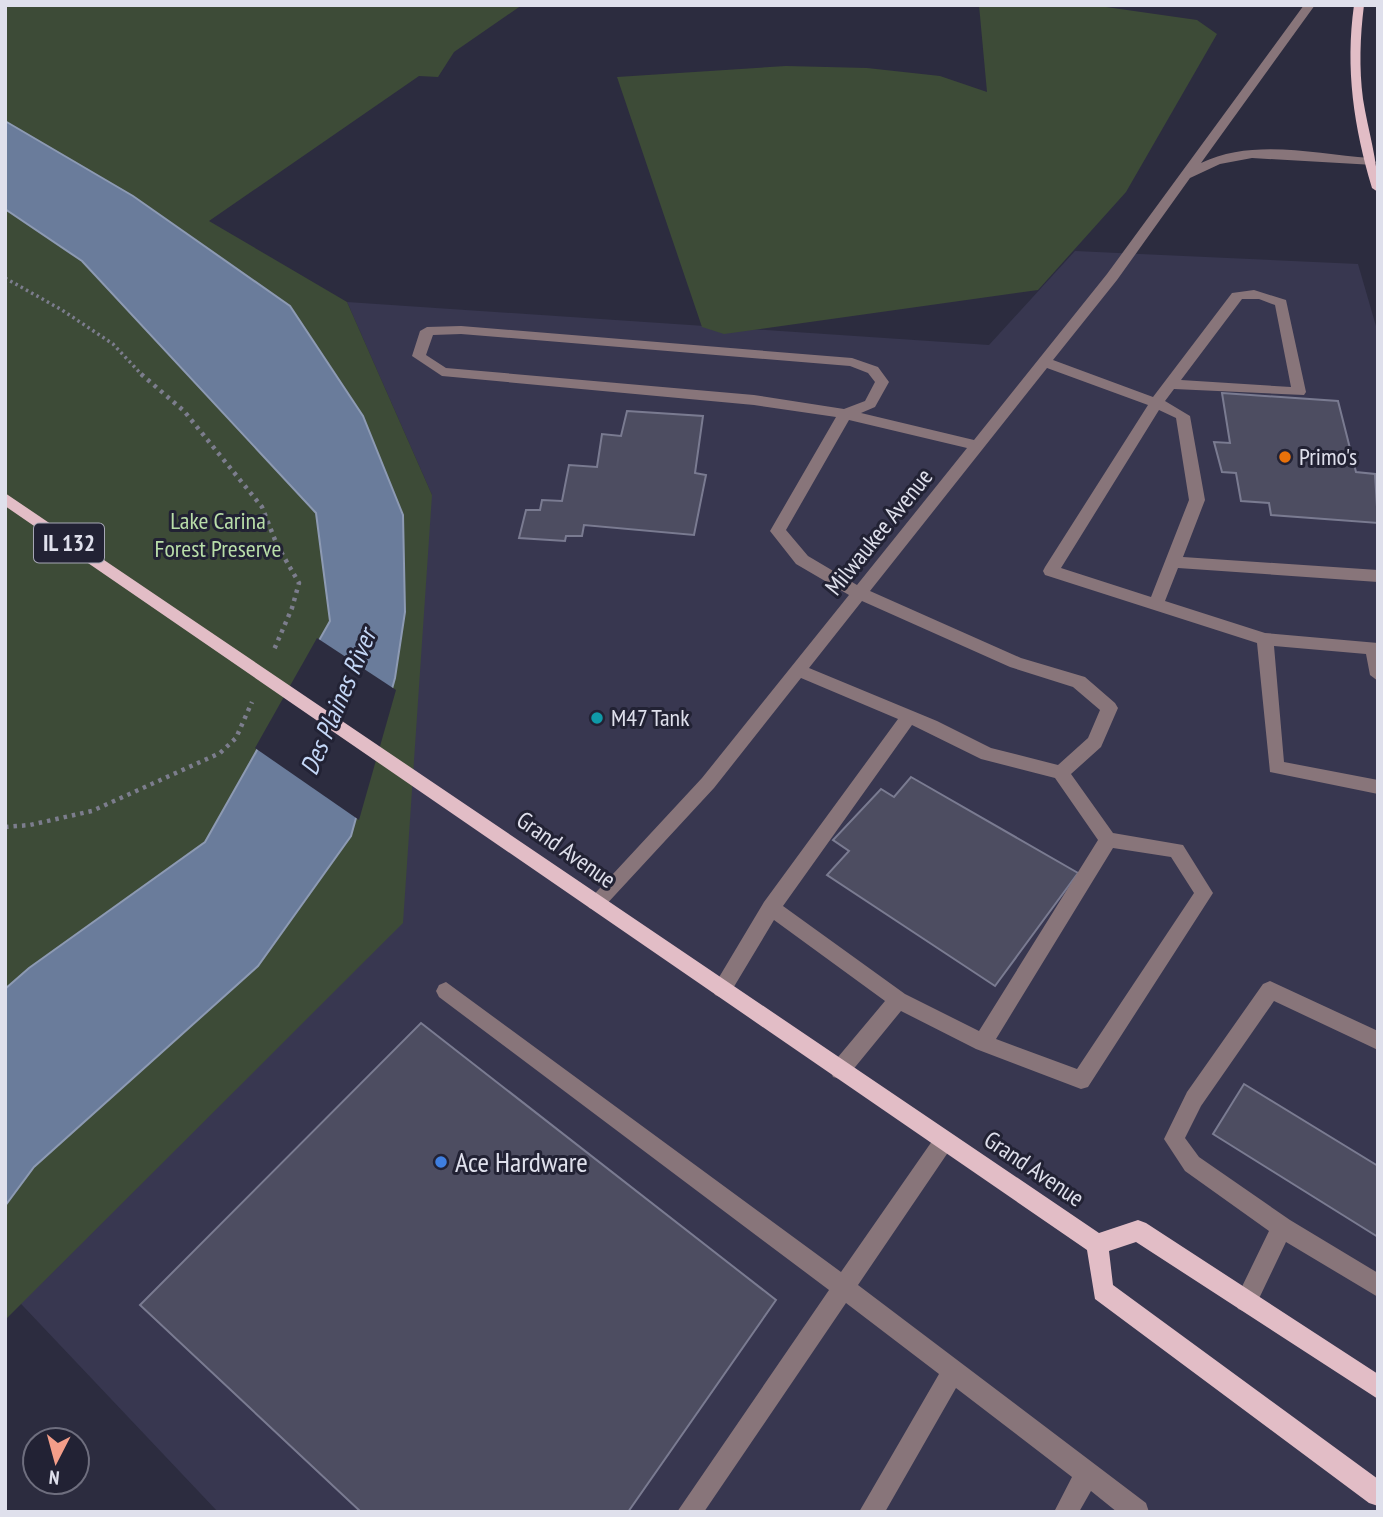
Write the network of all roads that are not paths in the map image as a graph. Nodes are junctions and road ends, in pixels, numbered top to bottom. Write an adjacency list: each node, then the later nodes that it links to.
1 (1310, 5): 4 (street, Milwaukee Avenue)
2 (1359, 5): 3 (main road)
3 (1370, 162): 4 (street, Milwaukee Avenue); 5 (main road)
4 (1183, 177): 6 (street, Milwaukee Avenue)
5 (1378, 188)
6 (1044, 362): 8 (street); 10 (street, Milwaukee Avenue)
7 (1170, 384): 7 (street); 8 (street)
8 (1156, 403): 12 (street); 15 (street)
9 (845, 414): 9 (street); 10 (street); 14 (street)
10 (977, 446): 14 (street, Milwaukee Avenue)
11 (5, 498): 24 (main road, Grand Avenue / IL 132)
12 (1173, 562): 13 (street); 15 (street)
13 (1378, 576)
14 (859, 593): 18 (street, Milwaukee Avenue); 21 (street)
15 (1156, 605): 16 (street)
16 (1265, 639): 17 (street); 22 (street)
17 (1375, 649): 19 (street)
18 (798, 670): 20 (street); 24 (street, Milwaukee Avenue)
19 (1378, 675)
20 (909, 717): 21 (street); 25 (street)
21 (1061, 773): 23 (street)
22 (1378, 787)
23 (1108, 840): 30 (street); 30 (street)
24 (596, 902): 26 (main road, Grand Avenue)
25 (771, 908): 26 (street); 28 (street)
26 (722, 989): 31 (main road, Grand Avenue)
27 (446, 991): 36 (street)
28 (898, 1000): 30 (street); 31 (street)
29 (1378, 1041): 33 (street)
30 (983, 1043)
31 (840, 1070): 32 (main road, Grand Avenue)
32 (944, 1141): 34 (main road, Grand Avenue); 36 (street)
33 (1282, 1227): 35 (street); 37 (street)
34 (1097, 1244): 37 (main road); 41 (main road)
35 (1378, 1286)
36 (843, 1287): 38 (street); 42 (street)
37 (1246, 1301): 39 (main road)
38 (953, 1372): 40 (street); 43 (street)
39 (1378, 1388)
40 (1087, 1474): 44 (street); 45 (street)
41 (1378, 1494)
42 (689, 1512)
43 (871, 1512)
44 (1066, 1512)
45 (1137, 1512)

